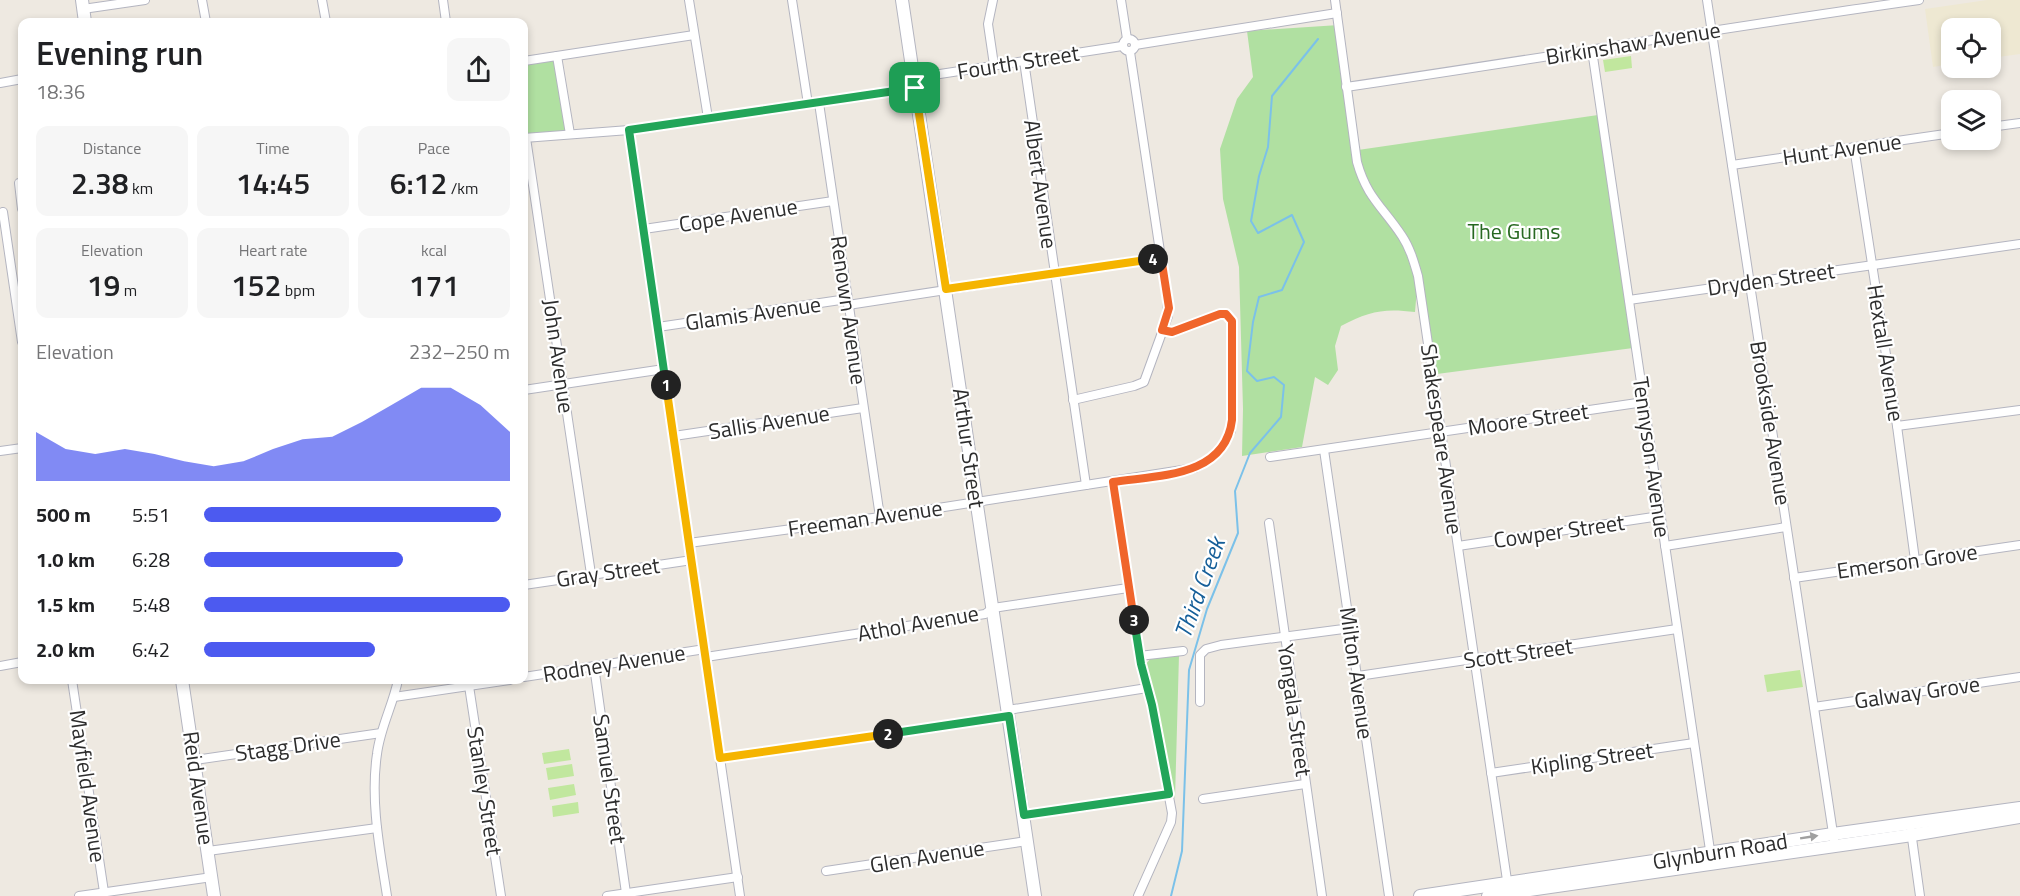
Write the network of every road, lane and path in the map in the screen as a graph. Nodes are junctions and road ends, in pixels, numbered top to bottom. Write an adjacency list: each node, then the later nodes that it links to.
1 (145, 0): 13 (street)
2 (202, 0): 15 (street)
3 (322, 0): 16 (street)
4 (443, 0): 17 (street)
5 (689, 0): 19 (street)
6 (792, 0): 32 (street)
7 (902, 0): 29 (street, Arthur Street)
8 (993, 0): 26 (street)
9 (1121, 0): 20 (street)
10 (1335, 0): 14 (street, Shakespeare Avenue)
11 (1707, 0): 18 (street, Brookside Avenue)
12 (1919, 0): 18 (street, Birkinshaw Avenue)
13 (82, 4)
14 (1337, 13): 21 (street); 30 (street, Shakespeare Avenue)
15 (205, 18)
16 (325, 18)
17 (445, 18)
18 (1711, 30): 22 (street, Birkinshaw Avenue); 42 (street, Brookside Avenue)
19 (694, 35): 23 (street); 33 (street)
20 (1124, 42): 21 (street); 25 (street, Fourth Street)
21 (1133, 48): 48 (street)
22 (1592, 50): 30 (street, Birkinshaw Avenue); 53 (street, Tennyson Avenue)
23 (558, 56): 24 (street); 37 (street)
24 (528, 60)
25 (1024, 61): 26 (street, Fourth Street); 50 (street, Albert Avenue)
26 (994, 65): 29 (street, Fourth Street)
27 (18, 80): 28 (street)
28 (0, 83)
29 (915, 83): 31 (street, Fourth Street); 52 (street, Arthur Street)
30 (1347, 87): 66 (street, Shakespeare Avenue)
31 (819, 103): 32 (street, Fourth Street); 43 (street, Renown Avenue)
32 (808, 104): 33 (street, Fourth Street)
33 (708, 118): 36 (street, Fourth Street)
34 (2020, 123): 35 (street)
35 (2001, 126)
36 (629, 130): 37 (street, Fourth Street); 46 (street)
37 (570, 134): 39 (street, Fourth Street)
38 (1941, 135): 40 (street, Hunt Avenue)
39 (528, 138)
40 (1854, 147): 42 (street, Hunt Avenue); 49 (street, Hextall Avenue)
41 (528, 157): 59 (street, John Avenue)
42 (1732, 165): 51 (street, Brookside Avenue)
43 (833, 201): 46 (street, Cope Avenue); 54 (street, Renown Avenue)
44 (18, 210): 45 (street)
45 (2, 212): 55 (street)
46 (644, 229): 56 (street)
47 (2020, 244): 49 (street, Dryden Street)
48 (1161, 257): 50 (street, Glamis Avenue); 57 (street)
49 (1872, 265): 51 (street, Dryden Street); 65 (street, Hextall Avenue)
50 (1054, 274): 52 (street, Glamis Avenue); 61 (street, Albert Avenue)
51 (1749, 282): 53 (street, Dryden Street); 78 (street, Brookside Avenue)
52 (946, 289): 54 (street, Glamis Avenue); 74 (street, Arthur Street)
53 (1629, 300): 62 (street, Tennyson Avenue)
54 (848, 302): 56 (street, Glamis Avenue); 63 (street, Renown Avenue)
55 (18, 316)
56 (658, 327): 58 (street)
57 (1162, 330): 61 (street); 72 (street, Freeman Avenue)
58 (664, 369): 59 (street); 67 (street)
59 (563, 384): 60 (street); 85 (street, John Avenue)
60 (528, 389)
61 (1073, 400): 73 (street, Albert Avenue)
62 (1644, 402): 66 (street, Moore Street); 75 (street, Tennyson Avenue)
63 (864, 408): 67 (street, Sallis Avenue); 76 (street, Renown Avenue)
64 (2020, 410): 65 (street)
65 (1897, 426): 83 (street, Hextall Avenue)
66 (1441, 432): 69 (street, Moore Street); 81 (street, Shakespeare Avenue)
67 (674, 436): 79 (street)
68 (18, 449): 70 (street)
69 (1324, 450): 71 (street, Moore Street); 90 (street, Milton Avenue)
70 (0, 451)
71 (1270, 457)
72 (1113, 482): 73 (street, Freeman Avenue); 88 (street)
73 (1086, 485): 74 (street, Freeman Avenue)
74 (977, 502): 76 (street, Freeman Avenue); 89 (street, Arthur Street)
75 (1660, 516): 81 (street, Cowper Street); 82 (street, Tennyson Avenue)
76 (880, 517): 79 (street, Freeman Avenue)
77 (1269, 523): 92 (street, Yongala Street)
78 (1786, 527): 82 (street); 86 (street, Brookside Avenue)
79 (689, 543): 84 (street)
80 (2020, 545): 83 (street, Emerson Grove)
81 (1458, 546): 96 (street, Shakespeare Avenue)
82 (1665, 546): 91 (street, Tennyson Avenue)
83 (1915, 560): 86 (street, Emerson Grove)
84 (692, 561): 85 (street, Gray Street); 94 (street)
85 (591, 574): 87 (street, Gray Street)
86 (1794, 578): 111 (street, Brookside Avenue)
87 (528, 584)
88 (1128, 588): 89 (street, Athol Avenue); 95 (street)
89 (993, 608): 94 (street, Athol Avenue); 112 (street, Arthur Street)
90 (1351, 628): 92 (street); 101 (street, Milton Avenue)
91 (1677, 629): 96 (street, Scott Street); 114 (street, Tennyson Avenue)
92 (1285, 637): 110 (street); 118 (street, Yongala Street)
93 (1183, 651): 95 (street)
94 (705, 653): 99 (street, Rodney Avenue); 115 (street)
95 (1139, 656): 108 (street)
96 (1475, 660): 101 (street, Scott Street); 117 (street, Shakespeare Avenue)
97 (18, 663): 98 (street)
98 (0, 666)
99 (594, 666): 100 (street, Rodney Avenue); 136 (street, Samuel Street)
100 (528, 676)
101 (1358, 676): 146 (street, Milton Avenue)
102 (2020, 677): 111 (street, Galway Grove)
103 (73, 684): 135 (street, Mayfield Avenue)
104 (183, 684): 116 (street, Reid Avenue)
105 (397, 684): 109 (street)
106 (483, 684): 107 (street, Rodney Avenue)
107 (469, 686): 109 (street, Rodney Avenue); 140 (street, Stanley Street)
108 (1147, 688): 112 (street); 119 (street)
109 (394, 697): 113 (street)
110 (1200, 702)
111 (1814, 707): 126 (street, Brookside Avenue)
112 (1009, 713): 115 (street); 122 (street, Arthur Street)
113 (381, 733): 116 (street, Stagg Drive); 124 (street)
114 (1694, 743): 117 (street, Kipling Street); 129 (street, Tennyson Avenue)
115 (720, 758): 132 (street)
116 (195, 760): 128 (street, Reid Avenue)
117 (1491, 773): 133 (street, Shakespeare Avenue)
118 (1305, 784): 120 (street); 145 (street, Yongala Street)
119 (1169, 794): 122 (street); 144 (street)
120 (1203, 799)
121 (2020, 808): 125 (street, Glynburn Road)
122 (1024, 815): 127 (street, Arthur Street)
123 (2020, 817): 125 (street, Glynburn Road)
124 (377, 828): 128 (street); 139 (street)
125 (1911, 830): 126 (street, Glynburn Road); 149 (street)
126 (1834, 840): 129 (street, Glynburn Road)
127 (1027, 841): 130 (street, Glen Avenue); 143 (street, Arthur Street)
128 (208, 851): 131 (street, Reid Avenue)
129 (1711, 858): 134 (street, Glynburn Road)
130 (826, 871)
131 (212, 877): 135 (street); 138 (street, Reid Avenue)
132 (738, 877): 136 (street); 142 (street)
133 (1508, 888): 134 (street, Glynburn Road); 147 (street, Glynburn Road); 148 (street, Glynburn Road)
134 (1535, 888)
135 (104, 892): 137 (street)
136 (626, 893): 141 (street)
137 (79, 896)
138 (214, 896)
139 (387, 896)
140 (501, 896)
141 (607, 896)
142 (740, 896)
143 (1035, 896)
144 (1138, 896)
145 (1322, 896)
146 (1389, 896)
147 (1420, 896)
148 (1488, 896)
149 (1920, 896)

